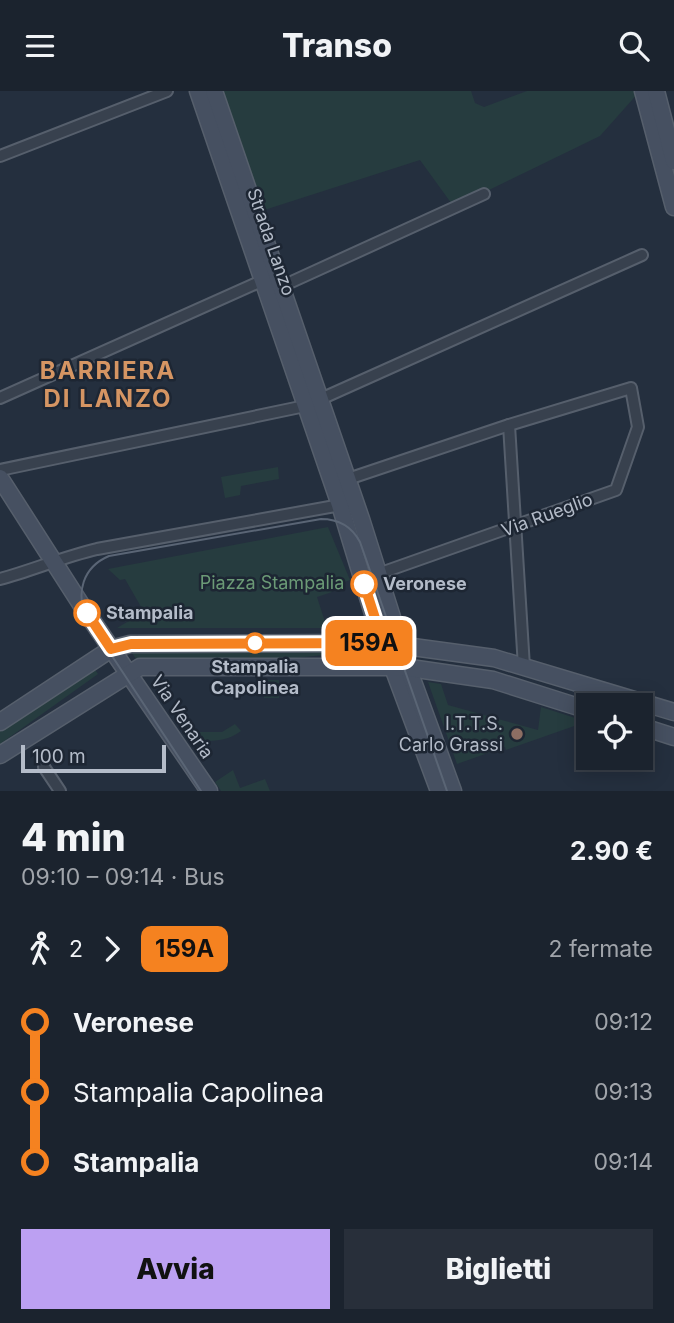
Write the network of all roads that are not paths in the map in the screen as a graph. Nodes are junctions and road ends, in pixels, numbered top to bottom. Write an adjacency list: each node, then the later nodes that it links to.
1 (167, 91): 6 (street)
2 (198, 91): 11 (street, Strada Lanzo)
3 (214, 91): 11 (street, Strada Lanzo)
4 (643, 91): 9 (street)
5 (656, 91): 7 (street)
6 (0, 156)
7 (674, 160)
8 (484, 194): 11 (street)
9 (674, 207)
10 (642, 255): 13 (street)
11 (272, 283): 12 (street); 13 (street, Strada Lanzo)
12 (0, 398)
13 (313, 403): 15 (street); 17 (street, Strada Lanzo)
14 (509, 425): 17 (street); 20 (street); 20 (street, Via Rueglio)
15 (0, 470)
16 (0, 478): 18 (street, Via Venaria)
17 (340, 481): 19 (street, Strada Lanzo)
18 (5, 493): 21 (street, Via Venaria)
19 (347, 503): 21 (street); 22 (street); 24 (street)
20 (515, 527): 22 (street, Via Rueglio); 28 (street)
21 (53, 561): 23 (street); 26 (street, Via Venaria)
22 (378, 574): 25 (street)
23 (0, 579)
24 (383, 643): 25 (street); 26 (street); 27 (street)
25 (402, 646): 28 (street); 29 (street)
26 (111, 649): 30 (street, Via Venaria); 37 (street)
27 (392, 666): 29 (street); 30 (street); 42 (street)
28 (524, 667): 31 (street)
29 (408, 668): 34 (street); 42 (street)
30 (129, 674): 40 (street); 44 (street, Via Venaria)
31 (607, 693)
32 (674, 702): 33 (street)
33 (653, 704)
34 (576, 706)
35 (653, 707): 36 (street)
36 (674, 712)
37 (0, 722)
38 (653, 730): 39 (street)
39 (674, 737)
40 (0, 755)
41 (44, 767): 43 (street)
42 (441, 790)
43 (60, 791)
44 (209, 791)

